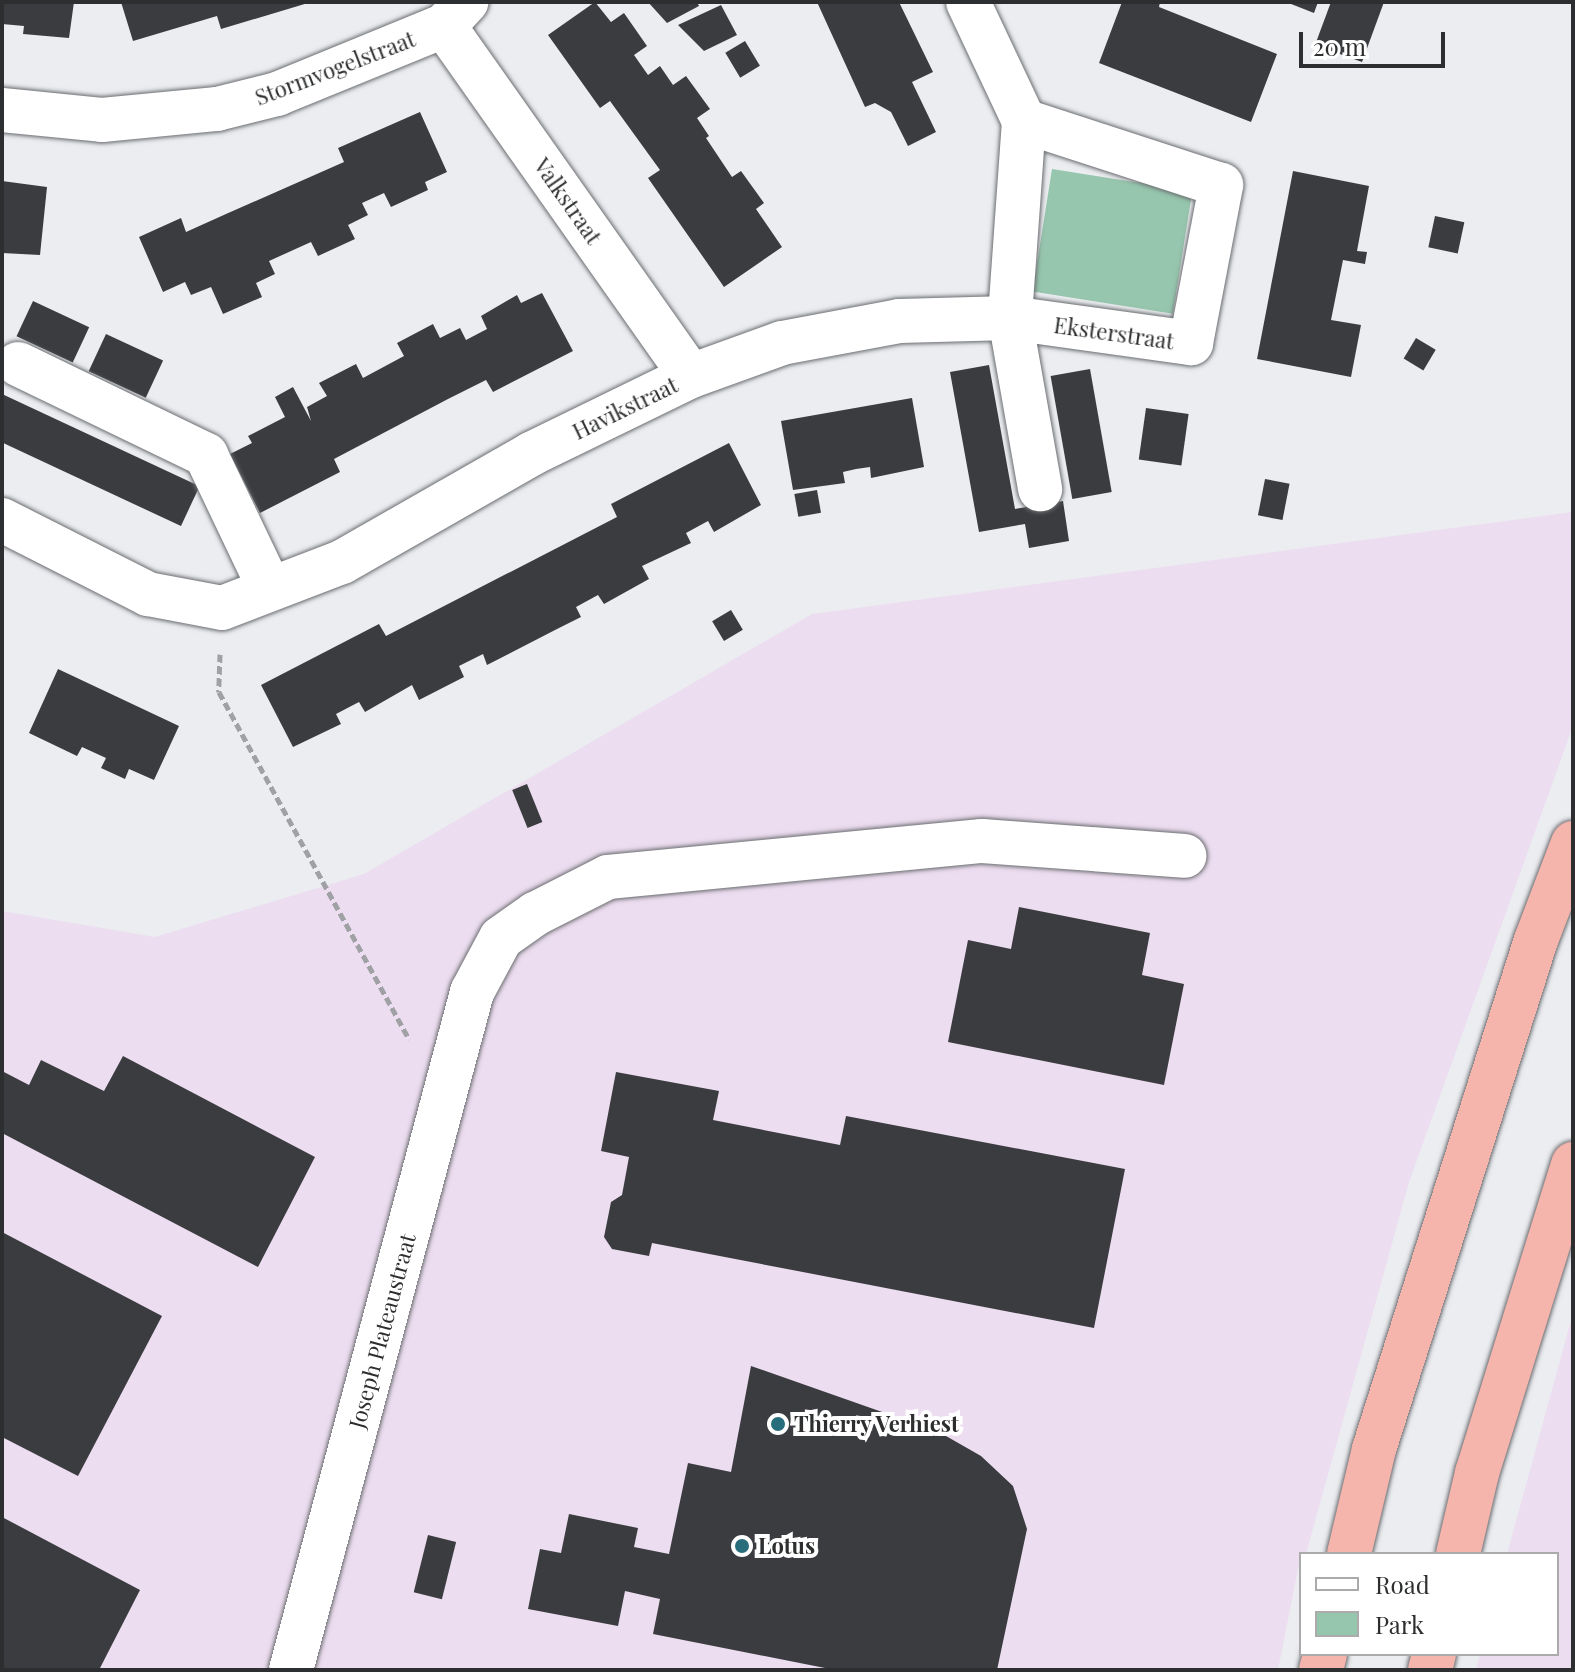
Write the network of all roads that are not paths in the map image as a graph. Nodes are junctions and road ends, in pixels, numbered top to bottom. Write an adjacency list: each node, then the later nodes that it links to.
1 (968, 2): 4 (street)
2 (455, 14): 3 (street, Stormvogelstraat); 7 (street, Valkstraat)
3 (2, 110)
4 (1024, 121): 5 (street); 5 (street, Eksterstraat)
5 (1010, 318): 7 (street, Havikstraat); 8 (street)
6 (18, 364): 10 (street)
7 (691, 376): 10 (street, Havikstraat)
8 (1040, 489)
9 (2, 520): 10 (street, Havikstraat)
10 (270, 589)
11 (1573, 843): 14 (highway)
12 (1184, 856): 16 (street, Joseph Plateaustraat)
13 (1573, 1164): 15 (highway)
14 (1349, 1552)
15 (1458, 1552)
16 (291, 1670)

